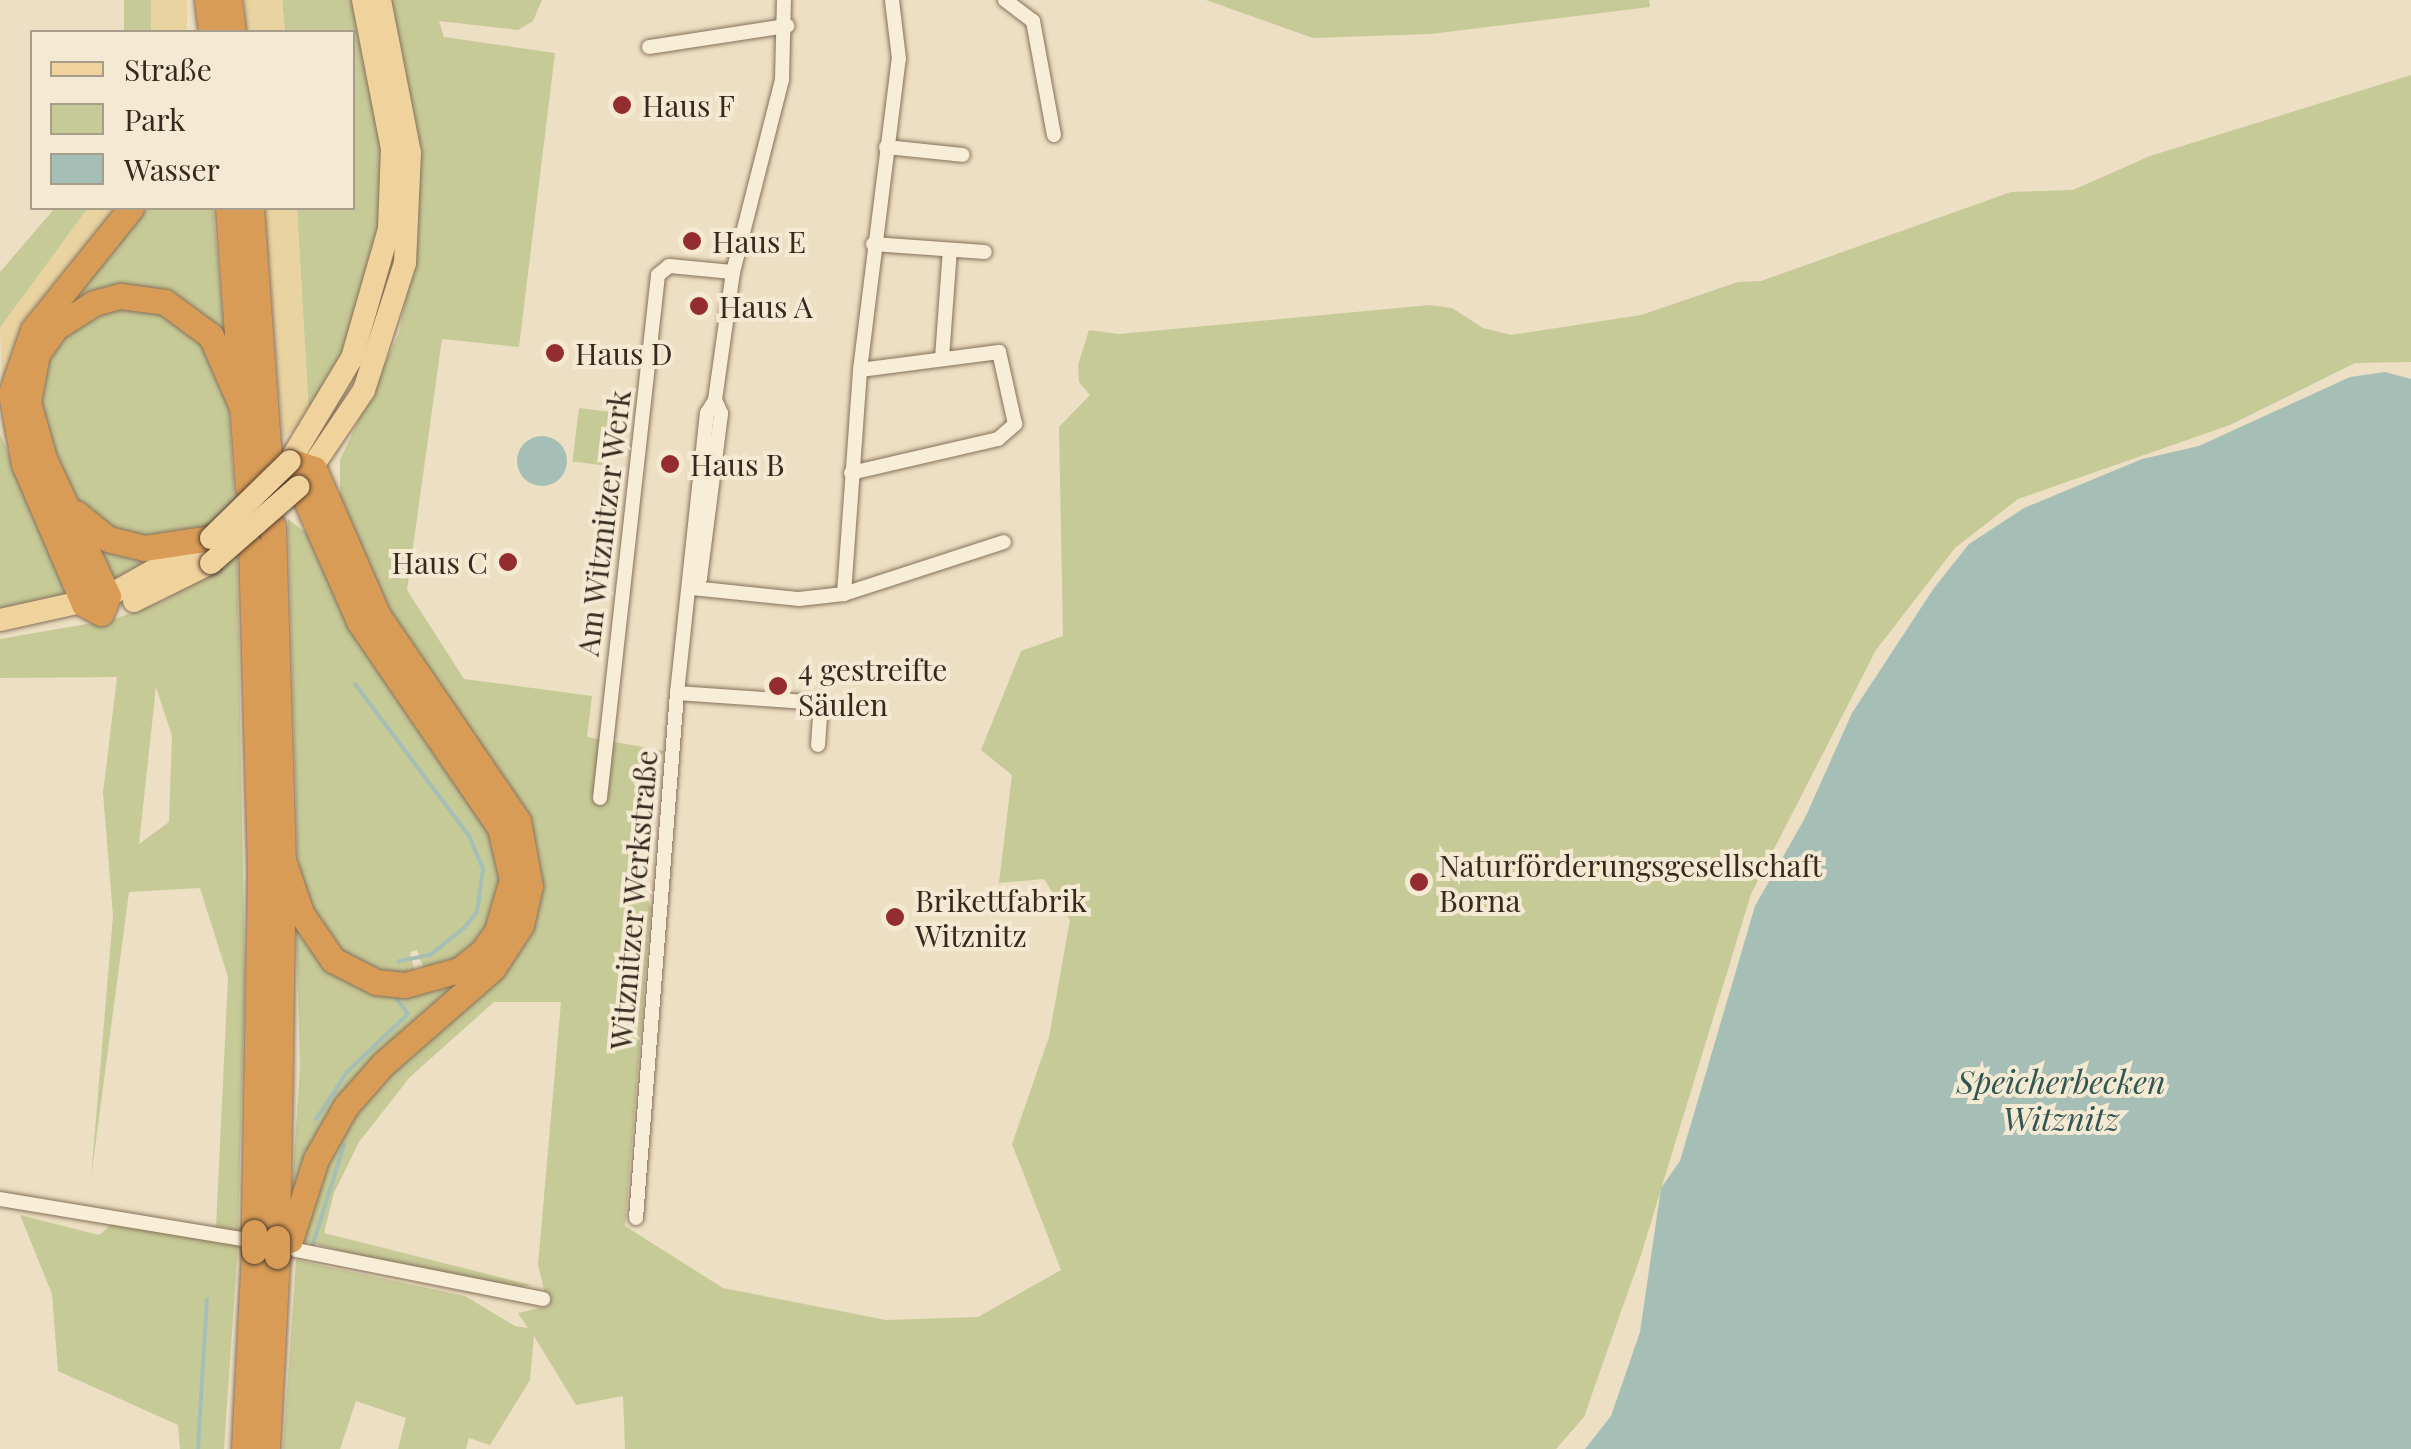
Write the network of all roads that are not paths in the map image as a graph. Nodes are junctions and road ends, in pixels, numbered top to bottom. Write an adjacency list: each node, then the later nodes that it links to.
1 (193, 0): 10 (highway)
2 (207, 0): 11 (highway)
3 (229, 0): 12 (highway)
4 (363, 0): 28 (main road)
5 (380, 0): 28 (main road)
6 (784, 0): 9 (street, Witznitzer Werkstraße)
7 (892, 0): 15 (street)
8 (1005, 0): 14 (street)
9 (787, 26): 13 (street); 23 (street, Witznitzer Werkstraße)
10 (192, 30)
11 (210, 30)
12 (233, 30)
13 (650, 47)
14 (1054, 136)
15 (886, 148): 16 (street); 20 (street)
16 (963, 154)
17 (128, 210): 37 (highway)
18 (228, 210): 26 (highway)
19 (251, 210): 28 (highway)
20 (873, 244): 21 (street); 25 (street)
21 (950, 250): 22 (street); 24 (street)
22 (985, 252)
23 (733, 272): 35 (street, Witznitzer Werkstraße); 42 (street, Am Witznitzer Werk)
24 (942, 358): 25 (street); 27 (street)
25 (860, 370): 27 (street)
26 (244, 412): 29 (highway); 30 (highway)
27 (851, 473): 36 (street)
28 (297, 479): 34 (main road, bridge); 43 (highway); 46 (highway)
29 (248, 488)
30 (66, 503): 34 (highway); 37 (highway)
31 (273, 526): 43 (highway)
32 (1004, 542): 36 (street)
33 (251, 547): 46 (highway)
34 (211, 550): 37 (main road)
35 (692, 588): 36 (street); 40 (street, Witznitzer Werkstraße)
36 (844, 594)
37 (98, 605): 38 (main road); 39 (main road)
38 (0, 620)
39 (0, 633)
40 (677, 692): 41 (street); 45 (street, Witznitzer Werkstraße)
41 (818, 745)
42 (600, 798)
43 (283, 860): 46 (highway)
44 (0, 1199): 46 (street)
45 (636, 1218)
46 (272, 1246): 47 (street); 48 (highway); 49 (highway)
47 (543, 1298)
48 (244, 1449)
49 (266, 1449)

